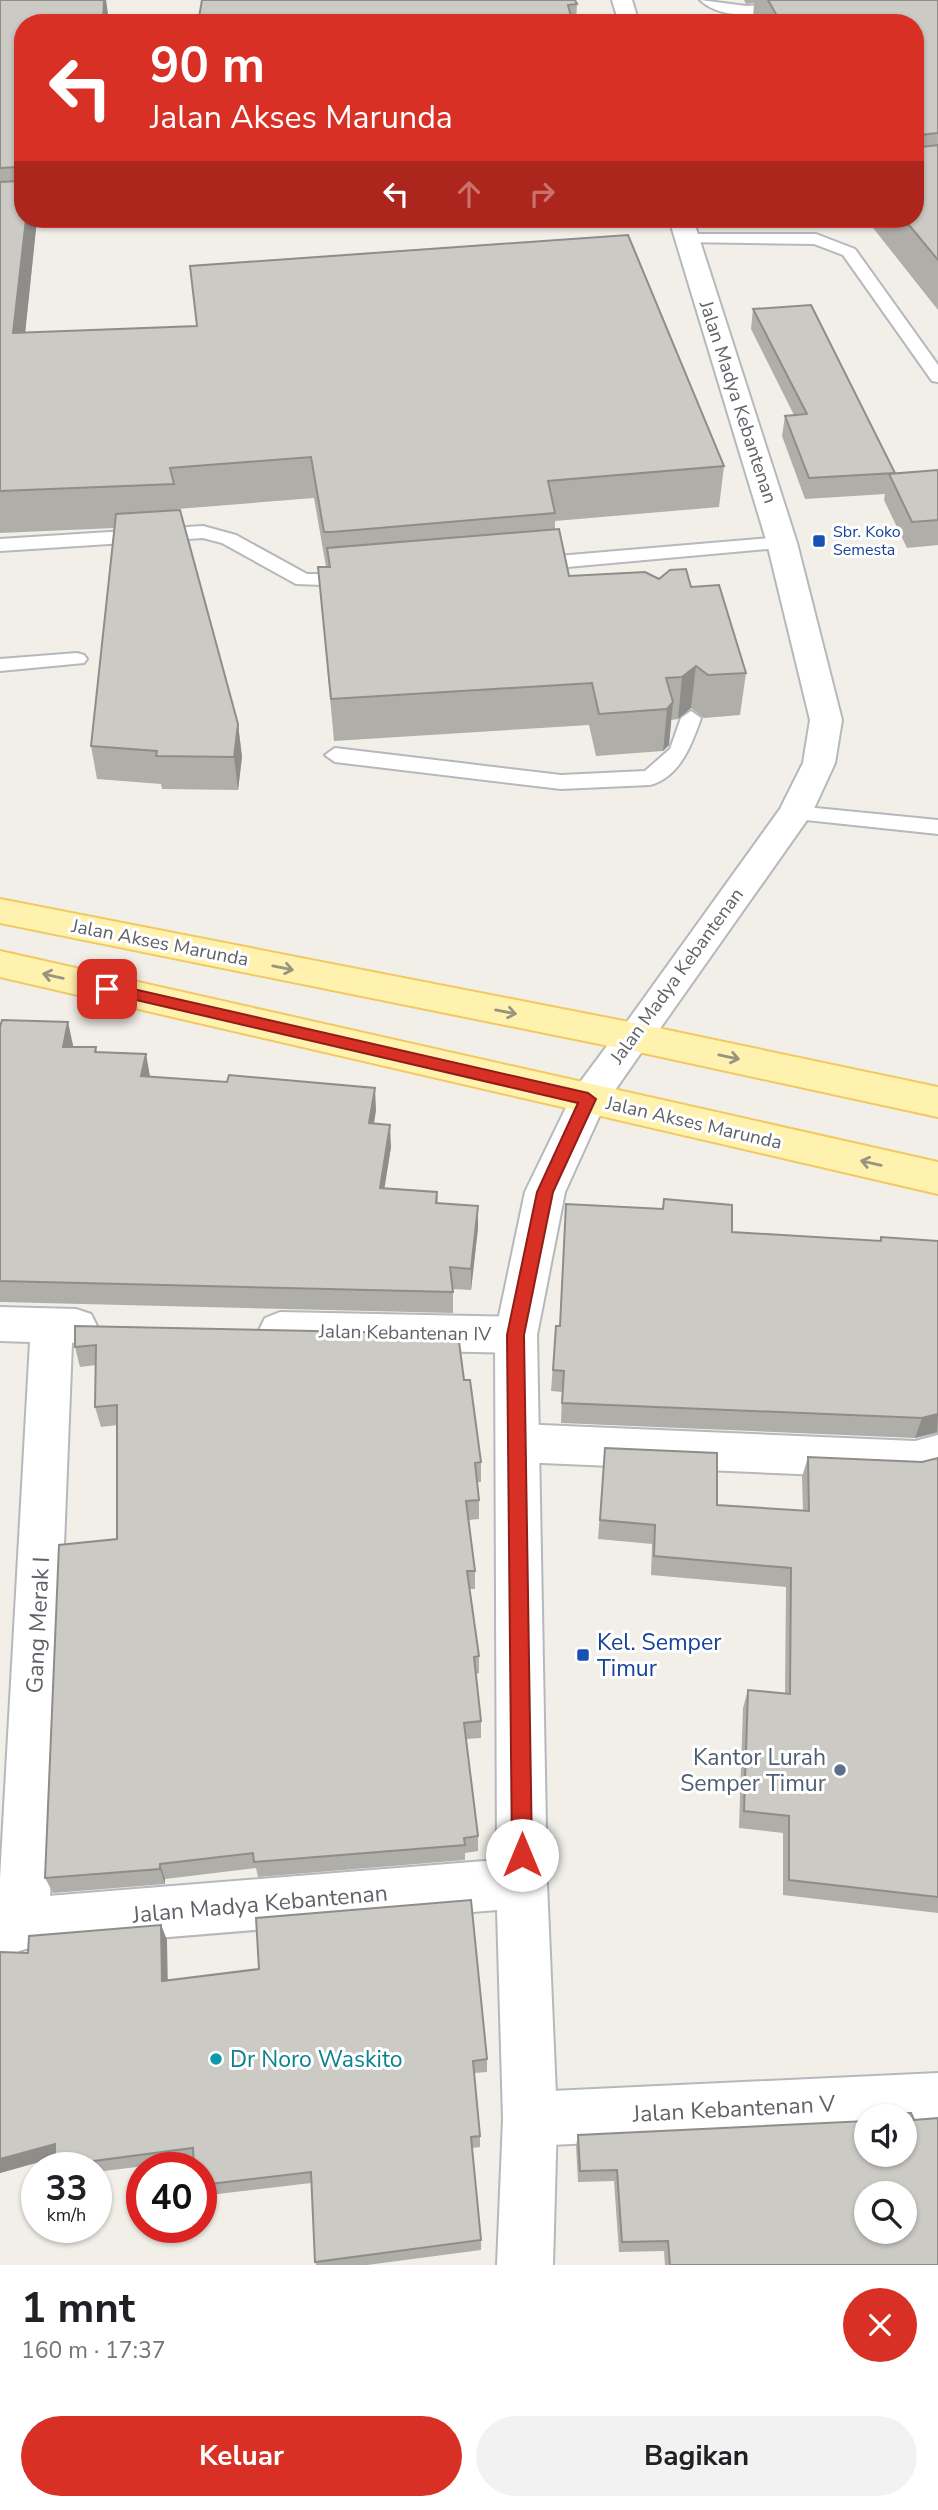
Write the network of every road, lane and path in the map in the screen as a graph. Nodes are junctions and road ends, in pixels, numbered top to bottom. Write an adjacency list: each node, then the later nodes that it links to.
1 (707, 0): 2 (lane)
2 (802, 7)
3 (684, 229): 4 (lane); 5 (street, Jalan Madya Kebantenan)
4 (938, 377)
5 (782, 543): 7 (lane); 15 (street, Jalan Madya Kebantenan)
6 (0, 545): 9 (lane)
7 (637, 555): 8 (lane); 10 (lane)
8 (514, 566)
9 (377, 578)
10 (644, 579)
11 (77, 659): 12 (lane)
12 (0, 665)
13 (691, 719): 14 (lane)
14 (335, 755)
15 (795, 813): 16 (lane); 19 (street, Jalan Madya Kebantenan)
16 (938, 827)
17 (0, 911): 19 (main road, Jalan Akses Marunda, one-way to 19)
18 (0, 964): 20 (main road, Jalan Akses Marunda, one-way to 18)
19 (634, 1037): 20 (street, Jalan Madya Kebantenan); 21 (main road, Jalan Akses Marunda, one-way to 21)
20 (588, 1099): 22 (main road, Jalan Akses Marunda, one-way to 20); 27 (street, Jalan Madya Kebantenan)
21 (938, 1102)
22 (938, 1178)
23 (0, 1324): 24 (street)
24 (52, 1326): 25 (street); 31 (street, Gang Merak I)
25 (120, 1327)
26 (243, 1330): 27 (street, Jalan Kebantenan IV)
27 (516, 1335): 28 (street, Jalan Madya Kebantenan)
28 (518, 1443): 29 (street); 30 (street, Jalan Madya Kebantenan)
29 (938, 1454)
30 (522, 1883): 31 (street, Jalan Madya Kebantenan); 33 (street, Jalan Madya Kebantenan)
31 (12, 1929)
32 (938, 2099): 33 (street, Jalan Kebantenan V)
33 (530, 2119): 34 (street, Jalan Madya Kebantenan)
34 (525, 2265)

